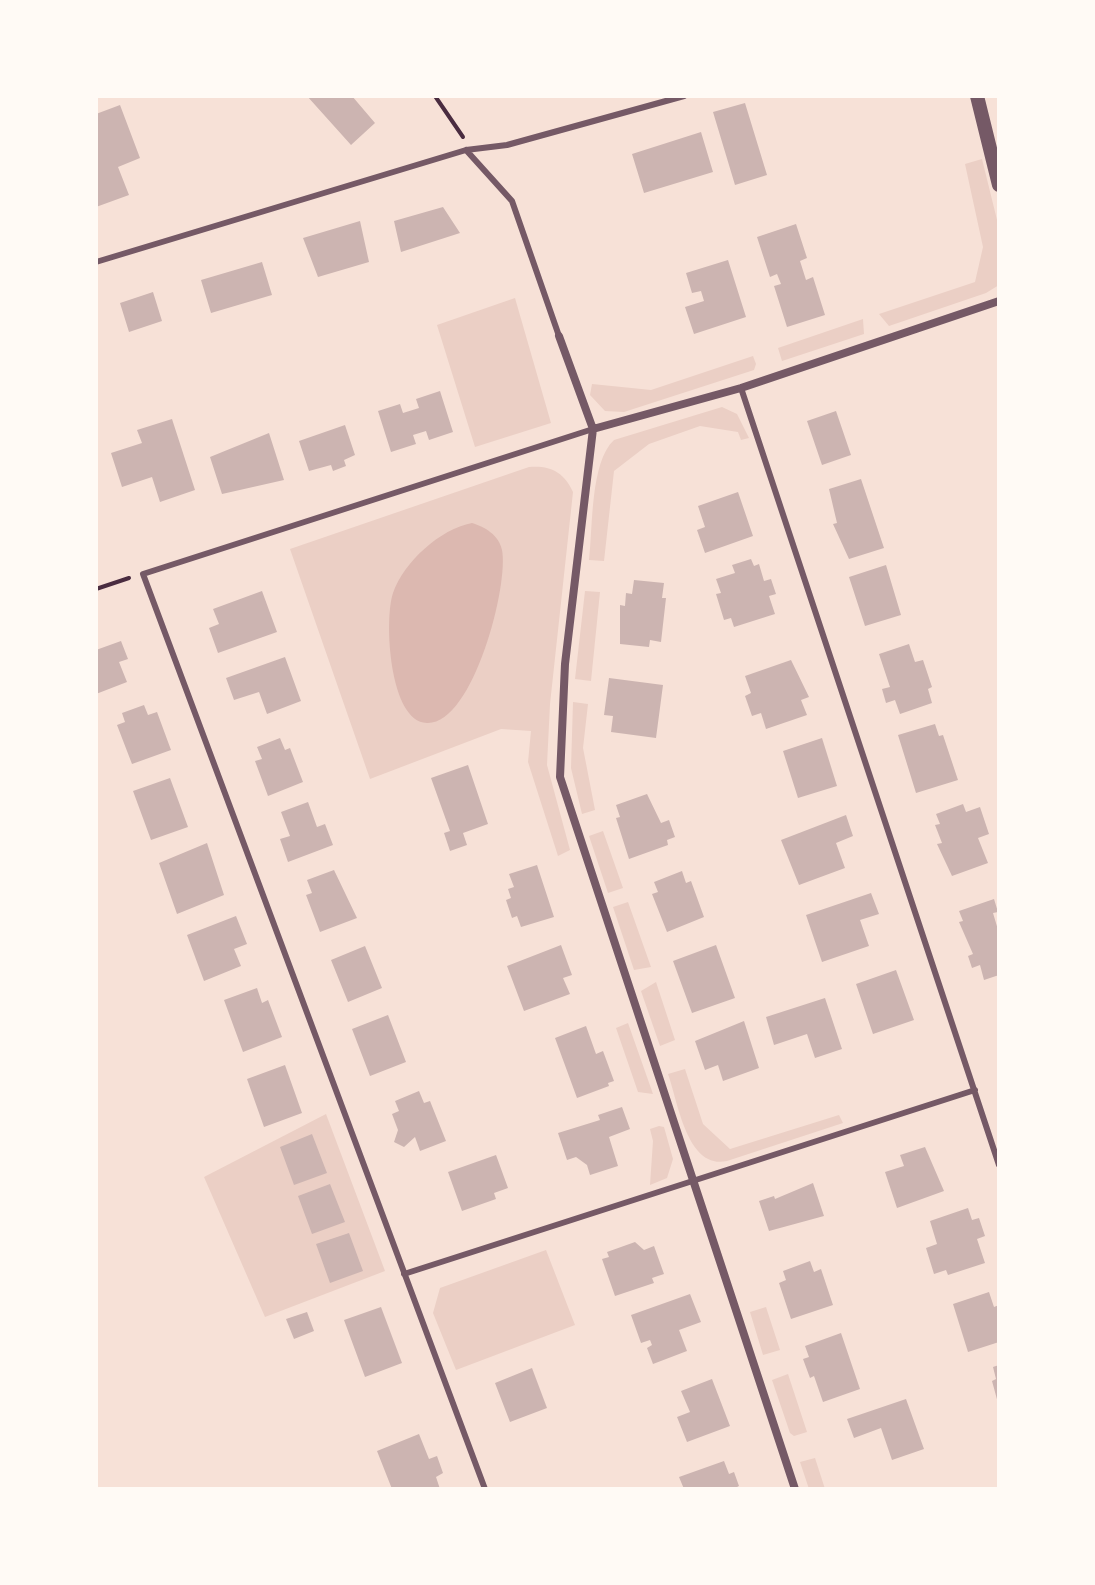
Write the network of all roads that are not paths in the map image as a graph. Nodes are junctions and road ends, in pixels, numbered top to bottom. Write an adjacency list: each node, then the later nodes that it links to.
1 (684, 96): 3 (lane)
2 (977, 96): 4 (street)
3 (466, 150): 5 (lane); 7 (lane)
4 (999, 185)
5 (96, 262)
6 (999, 301): 8 (street)
7 (559, 336): 9 (street)
8 (741, 388): 9 (street); 10 (lane)
9 (593, 429): 12 (street); 13 (lane)
10 (975, 1090): 11 (lane); 12 (lane)
11 (999, 1165)
12 (693, 1182): 13 (lane); 15 (street)
13 (404, 1274): 14 (lane)
14 (485, 1489)
15 (795, 1489)

